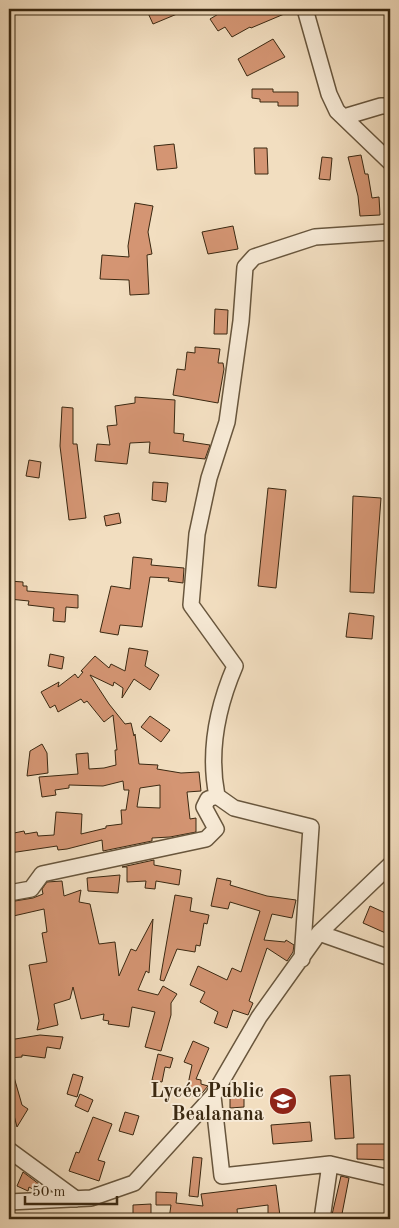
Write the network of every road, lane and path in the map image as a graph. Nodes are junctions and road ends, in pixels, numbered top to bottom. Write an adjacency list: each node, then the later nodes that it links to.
1 (306, 9): 3 (street)
2 (390, 106): 3 (street)
3 (344, 117): 4 (street)
4 (390, 162)
5 (390, 232): 6 (street)
6 (217, 796): 8 (street); 11 (street)
7 (390, 865): 9 (street)
8 (9, 893)
9 (319, 933): 10 (street); 11 (street)
10 (390, 958)
11 (302, 959): 12 (street)
12 (213, 1096): 14 (street); 16 (street)
13 (9, 1150): 16 (street)
14 (330, 1164): 15 (street); 18 (street)
15 (390, 1178)
16 (76, 1199): 17 (street)
17 (9, 1202)
18 (322, 1219)

